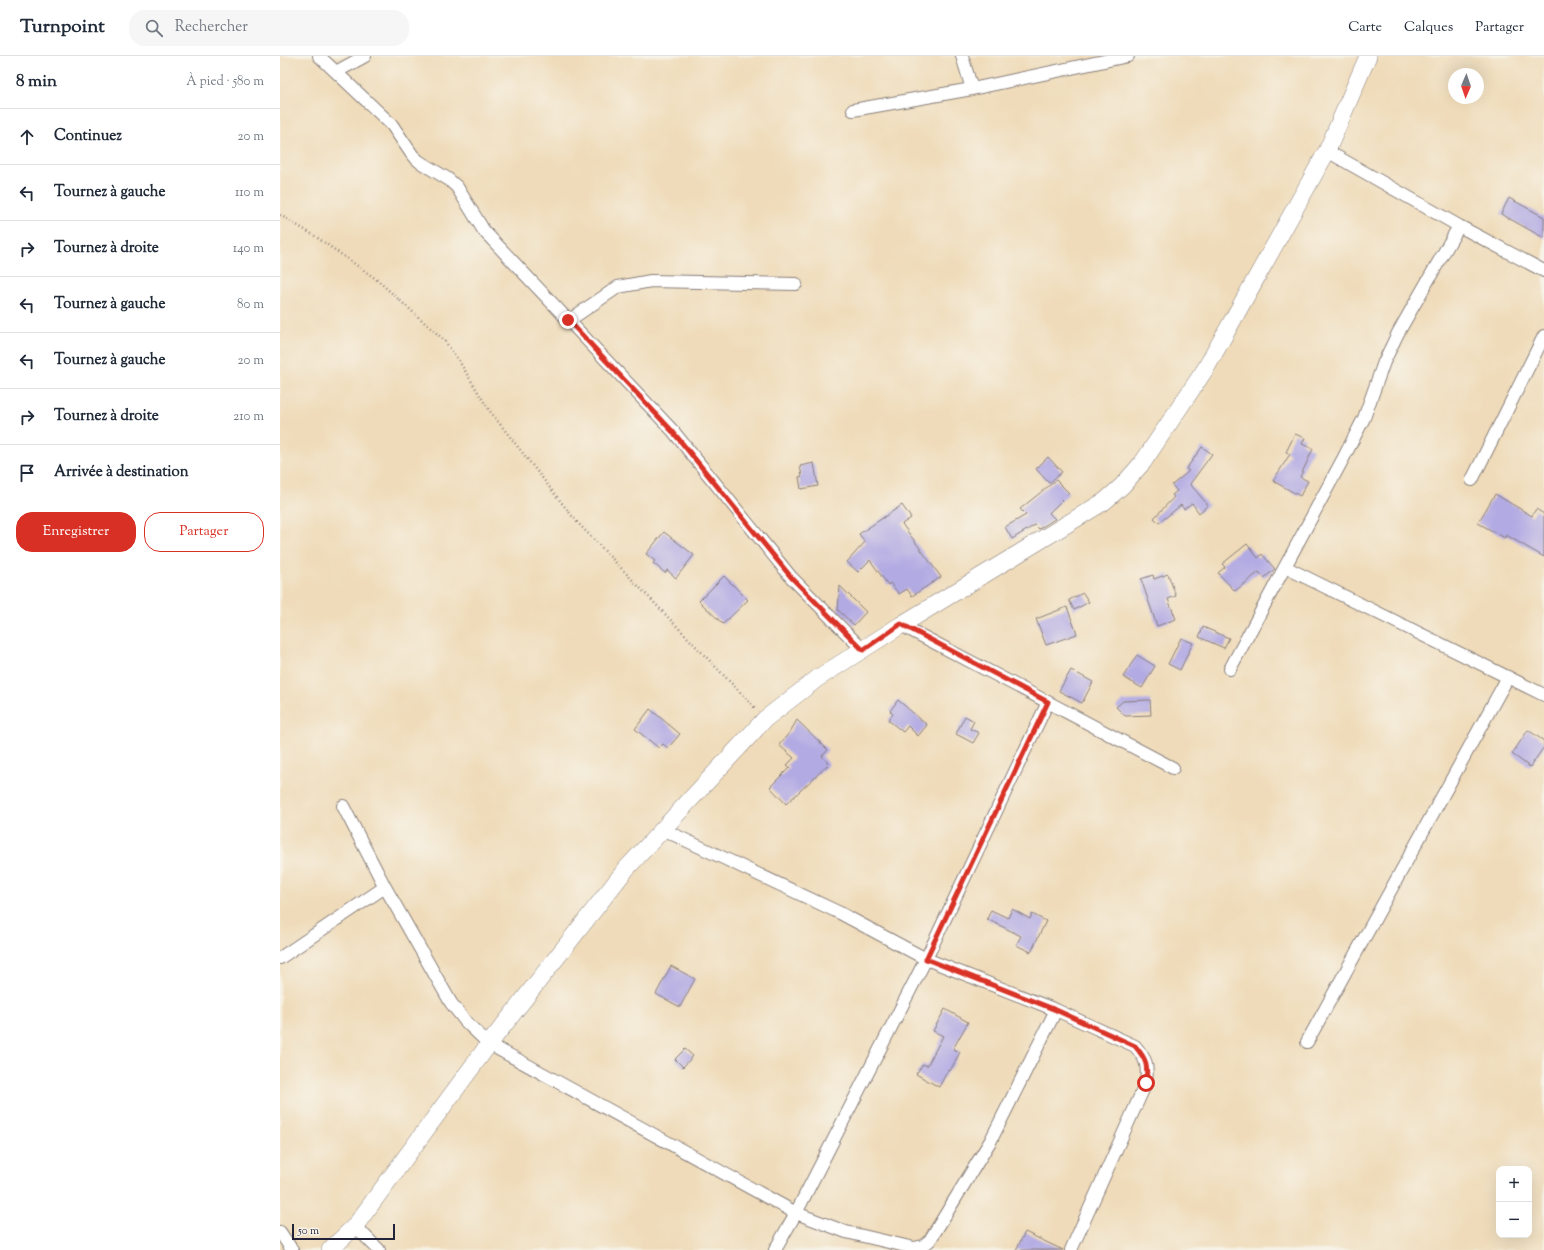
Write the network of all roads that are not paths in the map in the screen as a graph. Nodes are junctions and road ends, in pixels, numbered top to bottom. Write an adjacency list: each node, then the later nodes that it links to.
1 (319, 56): 6 (street)
2 (365, 56): 6 (street)
3 (962, 56): 7 (street)
4 (1128, 56): 7 (street)
5 (1368, 56): 9 (main road)
6 (336, 72): 13 (street)
7 (972, 89): 8 (street)
8 (853, 110)
9 (1327, 151): 10 (street); 17 (main road)
10 (1459, 226): 11 (street); 16 (street)
11 (1544, 271)
12 (796, 284): 13 (street)
13 (568, 320): 18 (street)
14 (1544, 336): 15 (street)
15 (1472, 480)
16 (1285, 566): 19 (street); 20 (street)
17 (901, 624): 18 (main road); 22 (street)
18 (863, 650): 25 (main road)
19 (1230, 669)
20 (1508, 677): 21 (street); 30 (street)
21 (1544, 695)
22 (1048, 702): 23 (street); 28 (street)
23 (1173, 768)
24 (343, 806): 26 (street)
25 (662, 829): 28 (street); 31 (main road)
26 (385, 888): 27 (street); 31 (street)
27 (280, 958)
28 (926, 959): 29 (street); 32 (street)
29 (1056, 1010): 32 (street); 39 (street)
30 (1307, 1042)
31 (488, 1044): 32 (street); 33 (main road)
32 (796, 1213): 38 (street)
33 (356, 1226): 36 (main road); 37 (street)
34 (280, 1232): 35 (street)
35 (292, 1250)
36 (330, 1250)
37 (379, 1250)
38 (775, 1250)
39 (1071, 1250)

